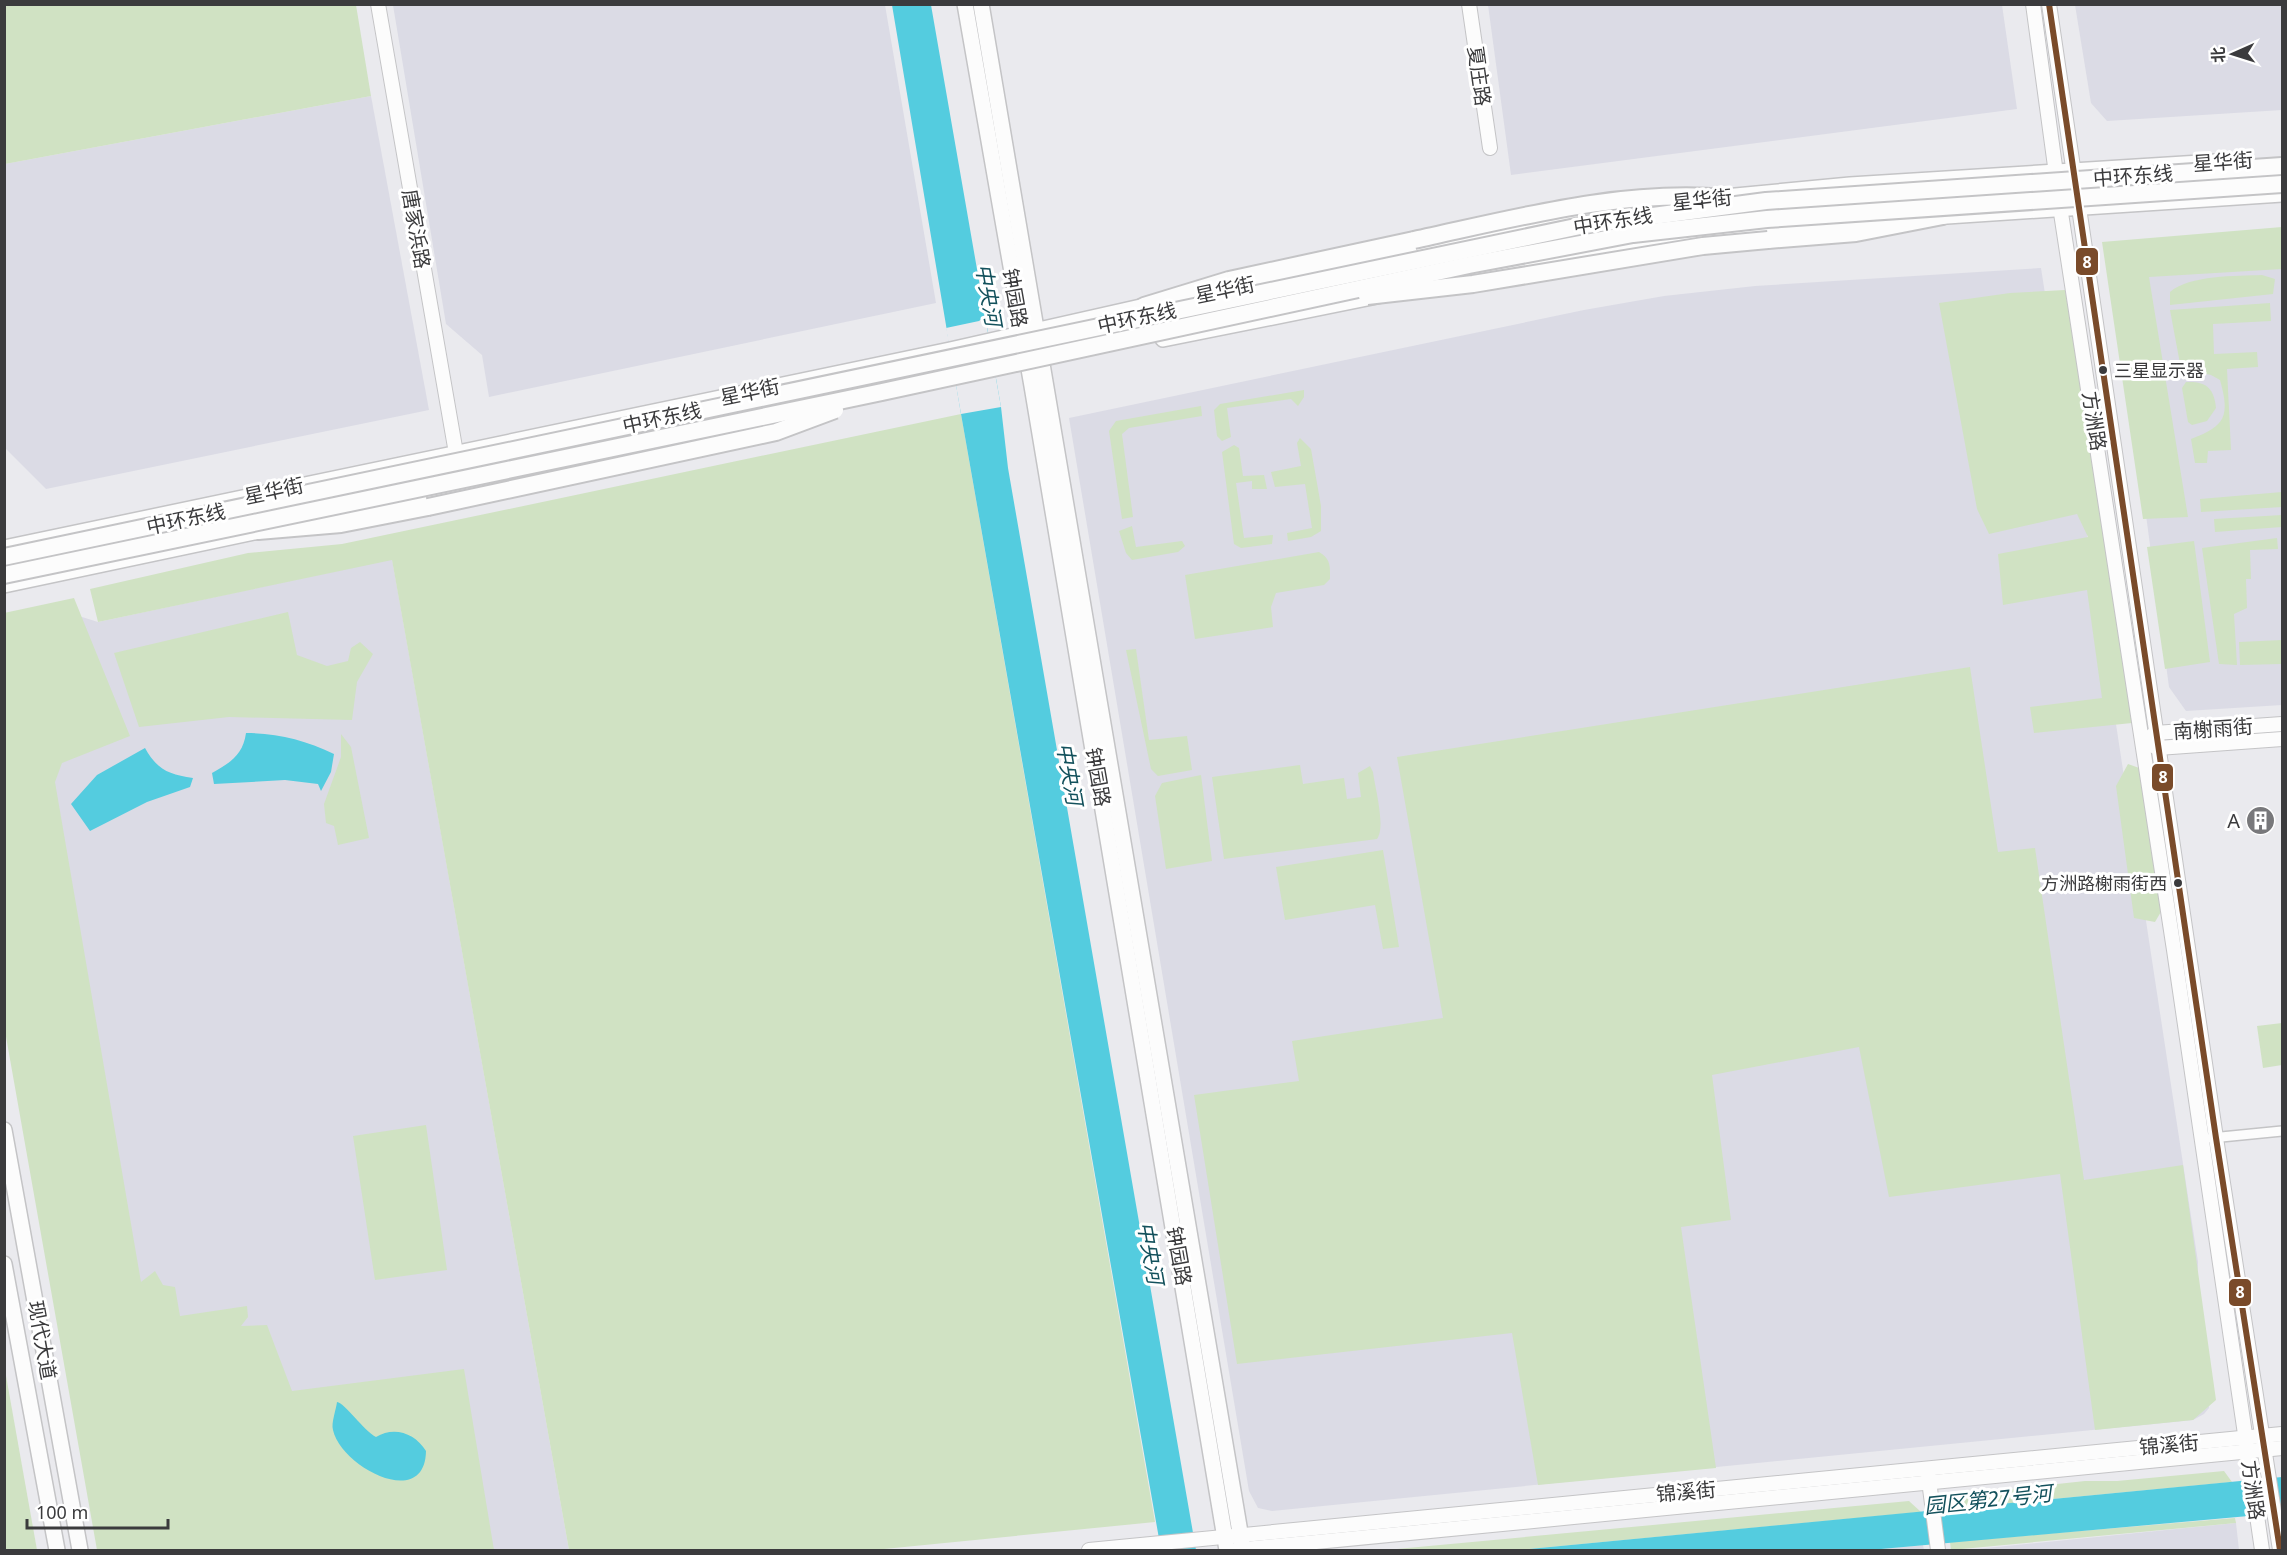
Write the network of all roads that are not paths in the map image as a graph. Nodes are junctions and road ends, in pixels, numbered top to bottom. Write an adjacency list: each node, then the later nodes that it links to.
1 (378, 4): 23 (main road, 唐家浜路)
2 (965, 4): 20 (main road, 钟园路)
3 (981, 4): 20 (main road, 钟园路)
4 (1469, 4): 7 (main road, 夏庄路)
5 (2033, 4): 11 (main road, 方洲路)
6 (2049, 4): 10 (main road, 方洲路)
7 (1490, 148)
8 (2283, 158): 10 (main road, 星华街)
9 (2283, 166): 14 (highway, 中环东线, bridge)
10 (2074, 171): 11 (main road, 星华街); 15 (main road, 方洲路)
11 (2055, 173): 16 (main road, 方洲路); 19 (main road, 星华街)
12 (2283, 184): 18 (highway, 中环东线, bridge)
13 (2283, 194): 15 (main road, 星华街)
14 (1766, 201): 19 (highway, bridge); 27 (highway, 中环东线, bridge)
15 (2079, 207): 16 (main road, 星华街); 32 (main road, 方洲路)
16 (2061, 208): 17 (main road, 星华街); 34 (main road, 方洲路)
17 (1943, 216): 18 (highway, bridge); 21 (main road, 星华街)
18 (1309, 300): 22 (highway, 中环东线, bridge)
19 (1144, 306): 20 (main road, 星华街)
20 (1029, 333): 21 (main road, 钟园路); 23 (main road, 星华街)
21 (1036, 365): 25 (main road, 星华街); 45 (main road, 钟园路)
22 (882, 392): 25 (highway, bridge); 29 (highway, 中环东线, bridge)
23 (456, 453): 24 (main road, 星华街)
24 (125, 522): 26 (main road, 星华街); 28 (main road)
25 (258, 531): 30 (main road, 星华街)
26 (4, 548)
27 (4, 557)
28 (4, 566)
29 (4, 575)
30 (4, 585)
31 (2283, 724): 32 (main road, 南榭雨街)
32 (2156, 733): 34 (main road, 南榭雨街); 35 (main road, 方洲路)
33 (2283, 739): 35 (main road, 南榭雨街)
34 (2143, 742): 35 (main road, 南榭雨街); 38 (main road, 方洲路)
35 (2158, 748): 38 (main road, 方洲路)
36 (4, 1130): 48 (main road, 现代大道)
37 (2283, 1131): 38 (street)
38 (2209, 1139): 41 (main road, 方洲路); 42 (main road, 方洲路)
39 (4, 1264): 47 (main road, 现代大道)
40 (2283, 1434): 41 (main road, 锦溪街)
41 (2264, 1443): 42 (main road, 锦溪街); 43 (main road, 锦溪街); 52 (main road, 方洲路)
42 (2247, 1444): 44 (main road, 锦溪街); 51 (main road, 方洲路)
43 (2283, 1448)
44 (1928, 1475): 45 (main road, 锦溪街); 46 (main road)
45 (1236, 1545): 49 (main road, 锦溪街); 50 (main road, 锦溪街)
46 (1938, 1547)
47 (57, 1551)
48 (80, 1551)
49 (1089, 1551)
50 (1235, 1551)
51 (2262, 1551)
52 (2280, 1551)

